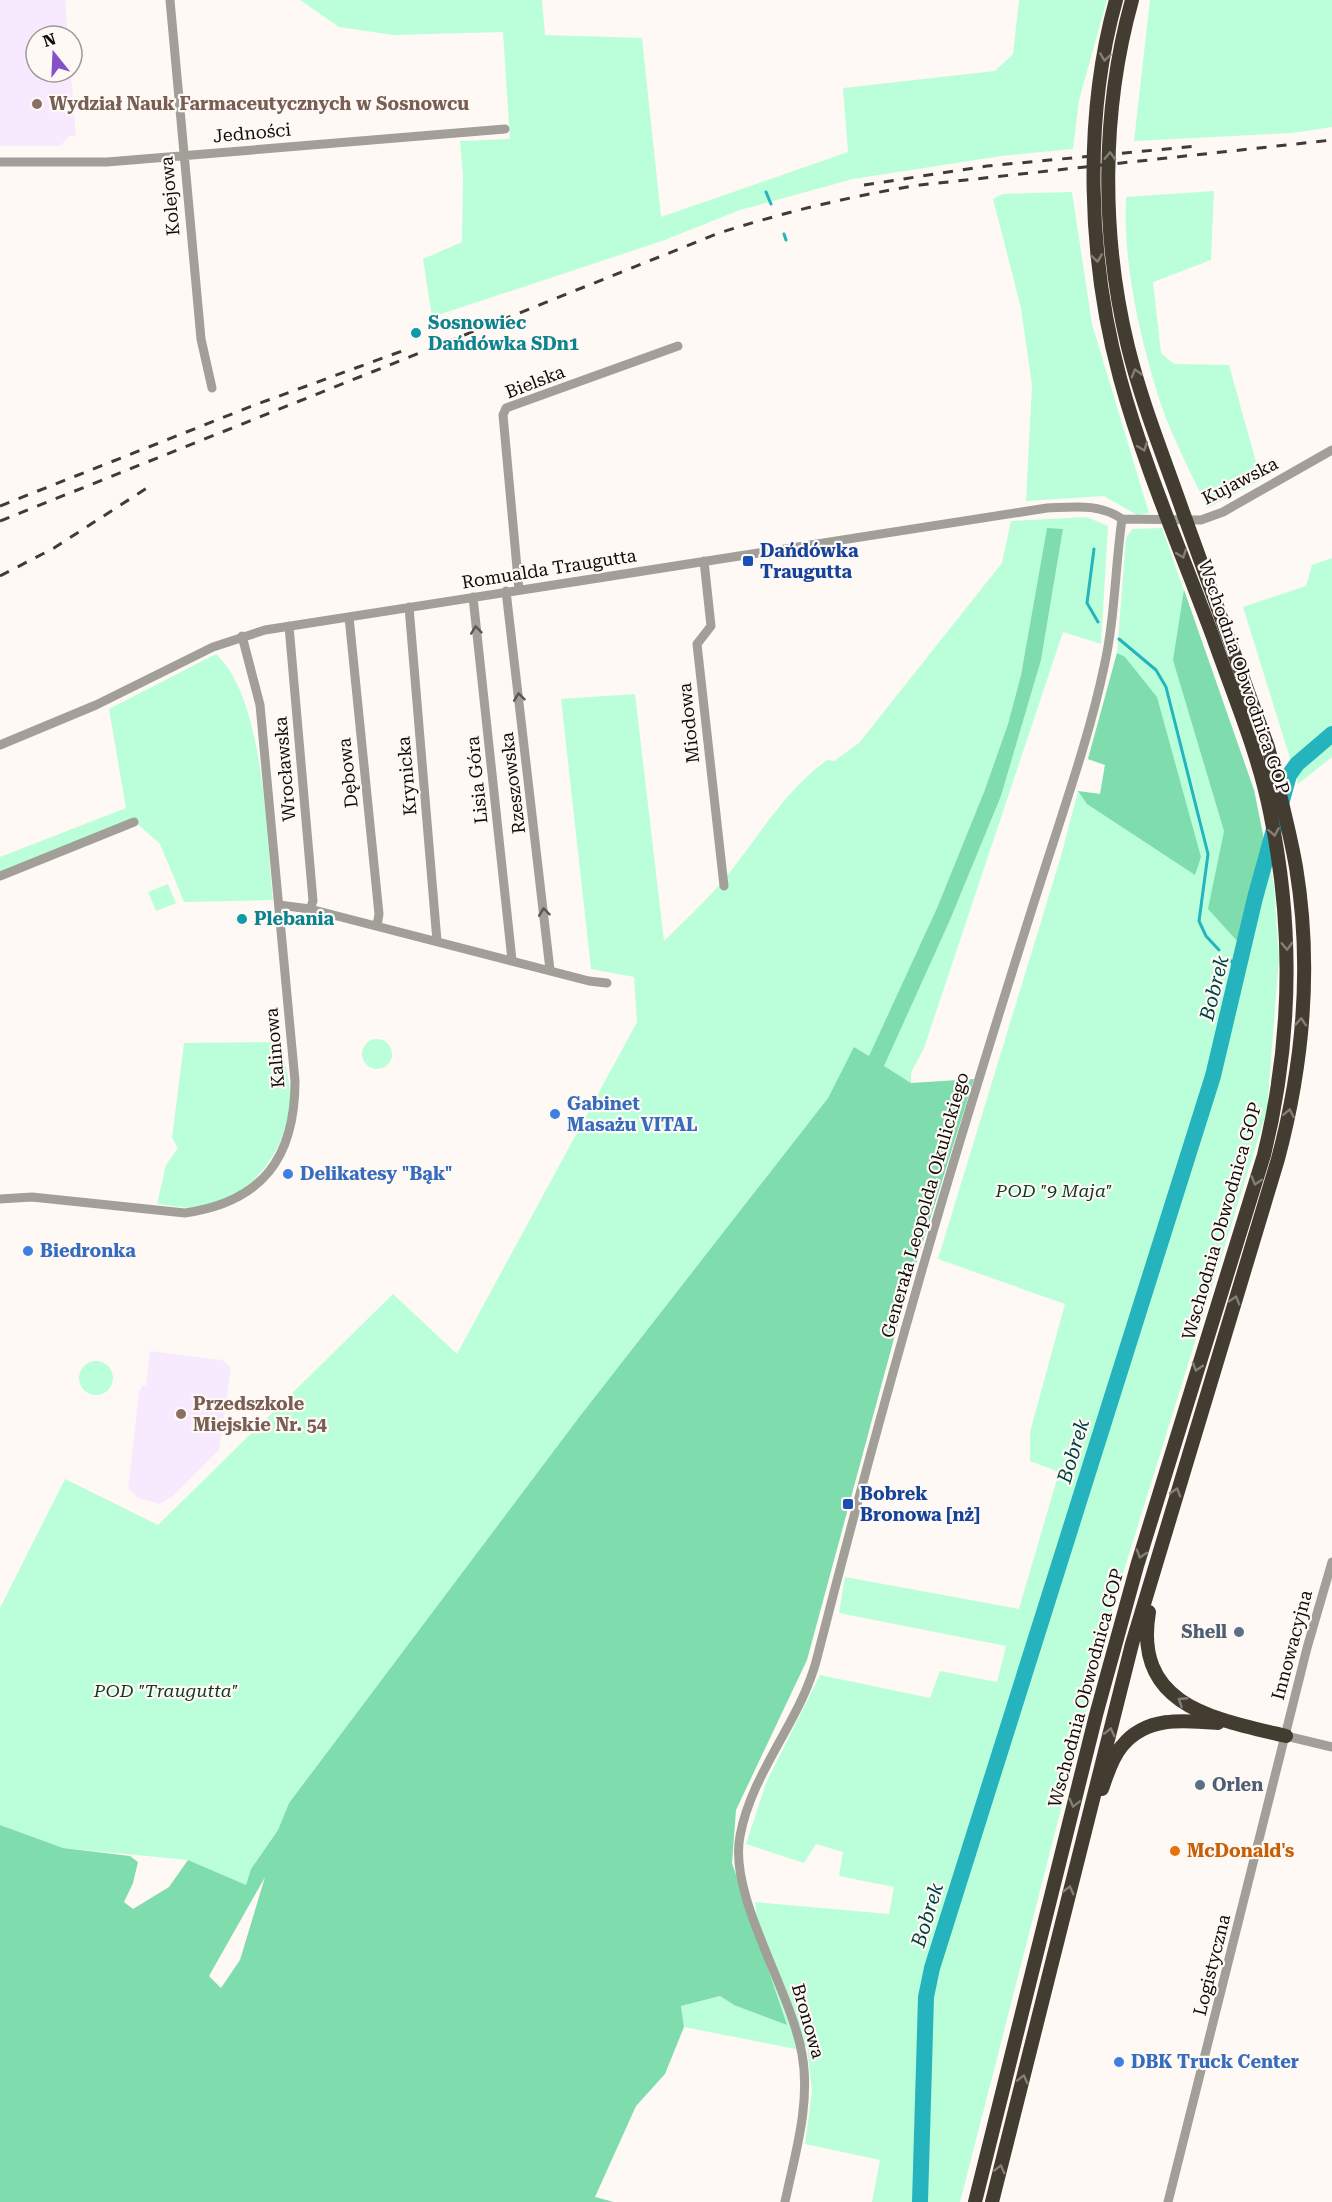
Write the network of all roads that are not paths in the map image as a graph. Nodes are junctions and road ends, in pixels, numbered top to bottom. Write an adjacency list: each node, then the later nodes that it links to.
1 (170, 0): 5 (street, Kolejowa)
2 (1116, 0): 39 (highway, Wschodnia Obwodnica GOP, one-way to 39)
3 (1132, 0): 31 (highway, Wschodnia Obwodnica GOP, one-way to 3)
4 (506, 129): 5 (street, Jedności)
5 (183, 156): 6 (street, Jedności); 8 (street, Kolejowa)
6 (0, 162)
7 (678, 346): 12 (street, Bielska)
8 (212, 388)
9 (1332, 450): 10 (street, Kujawska)
10 (1122, 519): 11 (street, Romualda Traugutta); 37 (street, Generała Leopolda Okulickiego)
11 (704, 561): 12 (street, Romualda Traugutta); 22 (street, Miodowa)
12 (519, 590): 13 (street, Romualda Traugutta)
13 (506, 591): 14 (street, Romualda Traugutta); 28 (street, Rzeszowska, one-way to 13)
14 (472, 597): 15 (street, Romualda Traugutta); 27 (street, Lisia Góra, one-way to 14)
15 (409, 607): 16 (street, Romualda Traugutta); 26 (street, Krynicka)
16 (350, 617): 17 (street, Romualda Traugutta); 25 (street, Dębowa)
17 (289, 626): 18 (street, Romualda Traugutta); 24 (street, Wrocławska)
18 (242, 636): 19 (street, Romualda Traugutta); 23 (street, Kalinowa)
19 (0, 745)
20 (134, 822): 21 (street)
21 (0, 876)
22 (724, 886)
23 (279, 905): 24 (street); 30 (street, Kalinowa)
24 (310, 909): 25 (street)
25 (377, 926): 26 (street)
26 (437, 941): 27 (street)
27 (512, 960): 28 (street)
28 (550, 970): 29 (street)
29 (607, 983)
30 (0, 1199)
31 (1160, 1547): 33 (highway, one-way to 31); 36 (highway, Wschodnia Obwodnica GOP, one-way to 31)
32 (1332, 1562): 34 (street, Innowacyjna)
33 (1236, 1724): 34 (highway); 36 (highway)
34 (1286, 1736): 35 (street); 41 (street, Logistyczna)
35 (1332, 1747)
36 (1084, 1829): 40 (highway, Wschodnia Obwodnica GOP, one-way to 36)
37 (744, 1891): 38 (street, Bronowa)
38 (785, 2202)
39 (975, 2202)
40 (992, 2202)
41 (1168, 2202)

